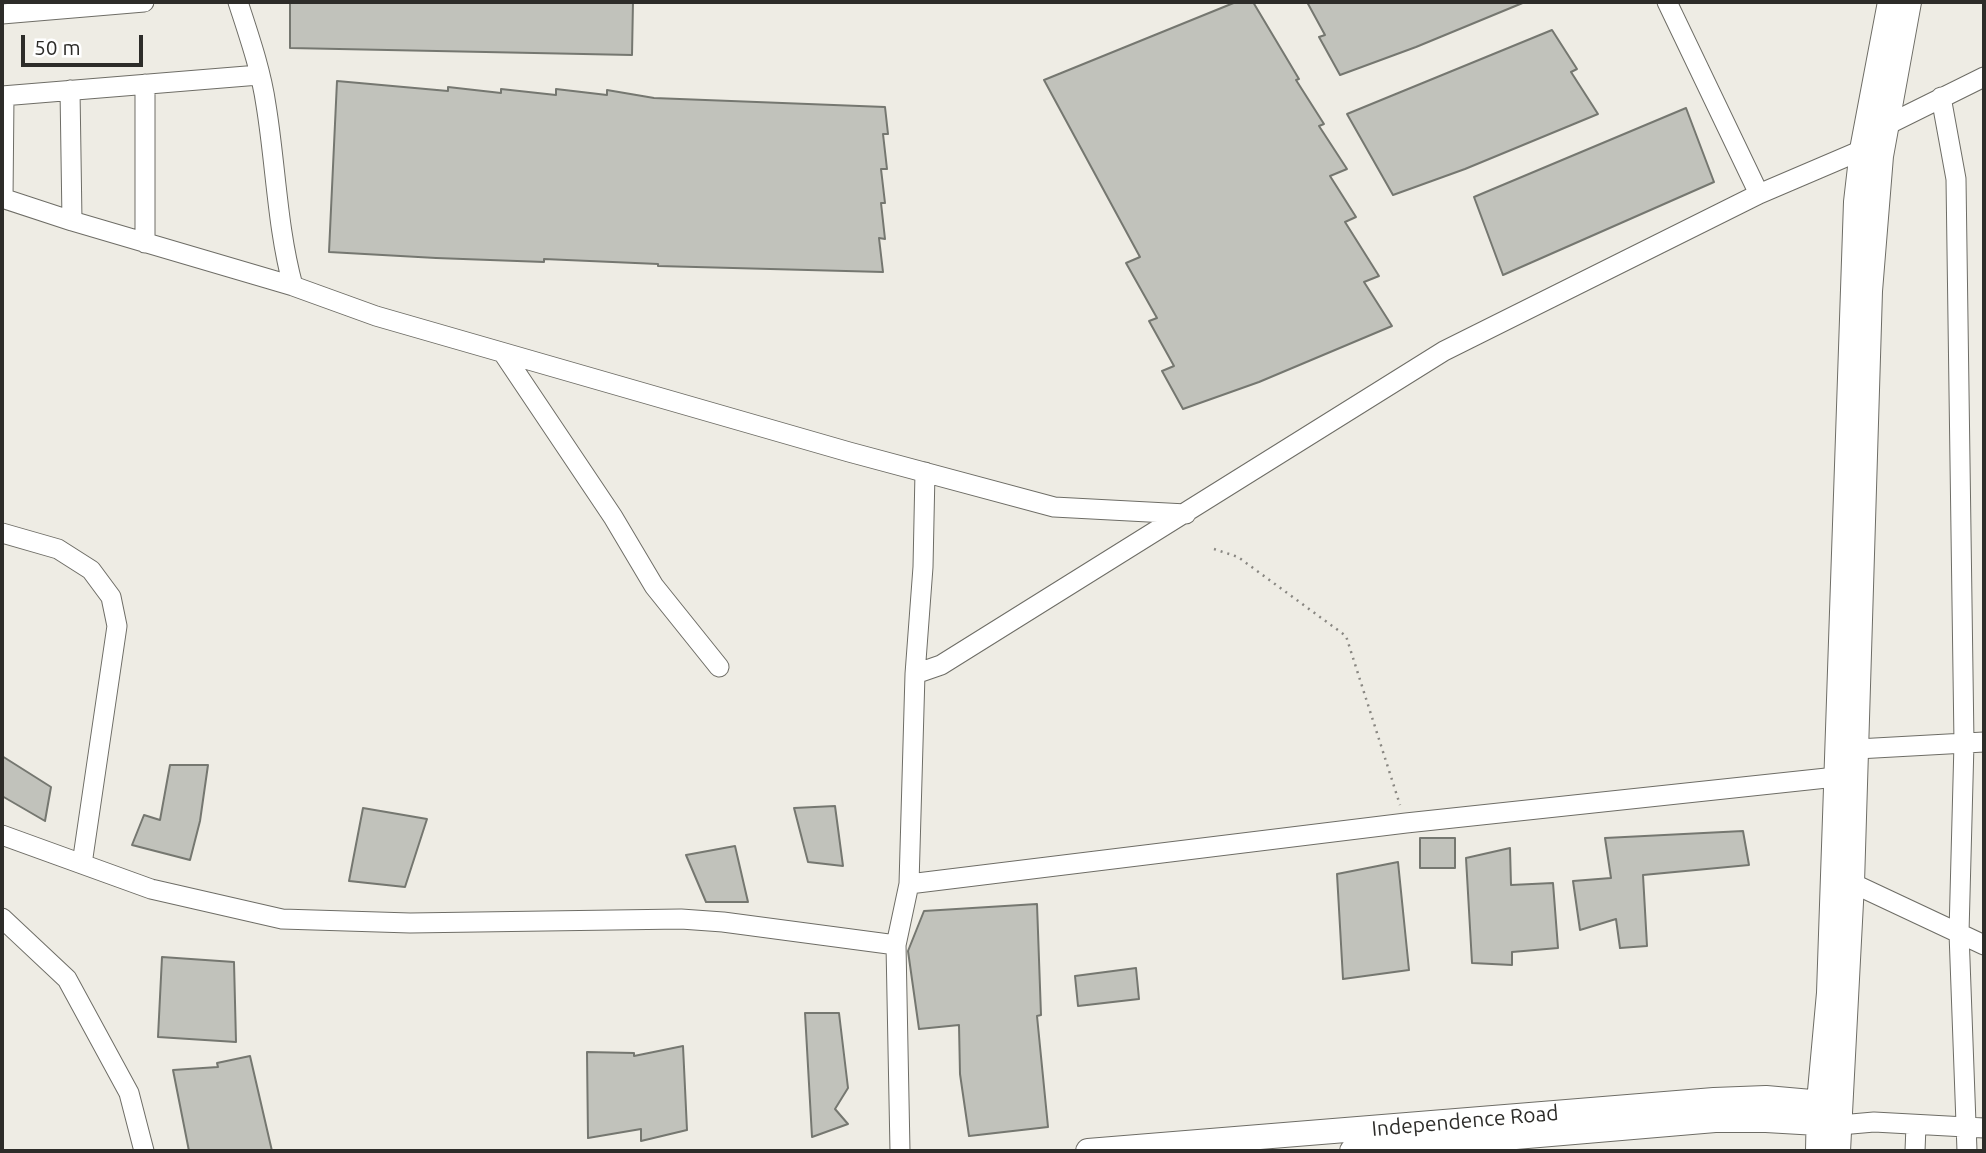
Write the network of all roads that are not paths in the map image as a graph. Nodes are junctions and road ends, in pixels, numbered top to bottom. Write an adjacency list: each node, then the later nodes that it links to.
1 (144, 2): 6 (street)
2 (238, 2): 7 (street)
3 (1667, 2): 15 (street)
4 (1889, 2): 14 (main road)
5 (1909, 2): 13 (main road)
6 (2, 13)
7 (259, 75): 9 (street); 19 (street)
8 (1984, 77): 12 (street)
9 (145, 84): 10 (street); 18 (street)
10 (70, 90): 11 (street); 17 (street)
11 (3, 96): 16 (street)
12 (1941, 97): 13 (street); 28 (street)
13 (1885, 126): 14 (street); 22 (main road)
14 (1862, 150): 15 (street); 22 (main road)
15 (1759, 194): 23 (street)
16 (2, 198): 17 (street)
17 (72, 222): 18 (street)
18 (145, 243): 19 (street)
19 (293, 286): 20 (street)
20 (503, 352): 21 (street); 25 (street)
21 (925, 472): 23 (street); 26 (street)
22 (1855, 494): 29 (main road); 30 (main road)
23 (1186, 514): 26 (street)
24 (2, 533): 32 (street)
25 (719, 667)
26 (915, 674): 34 (street)
27 (1984, 742): 28 (street)
28 (1964, 743): 29 (street); 36 (street)
29 (1857, 749): 33 (main road)
30 (1836, 777): 34 (street); 39 (main road)
31 (2, 835): 32 (street)
32 (82, 864): 38 (street)
33 (1853, 883): 36 (street); 39 (main road)
34 (909, 884): 38 (street)
35 (2, 918): 42 (street)
36 (1959, 933): 37 (street); 41 (street)
37 (1984, 945)
38 (896, 946): 43 (street)
39 (1830, 1114): 40 (street); 44 (main road, Independence Road); 45 (main road, Independence Road); 46 (main road); 47 (main road)
40 (1916, 1126): 41 (street); 48 (street)
41 (1976, 1128): 49 (street)
42 (144, 1151)
43 (900, 1151)
44 (1088, 1151)
45 (1352, 1151)
46 (1818, 1151)
47 (1838, 1151)
48 (1915, 1151)
49 (1967, 1151)

